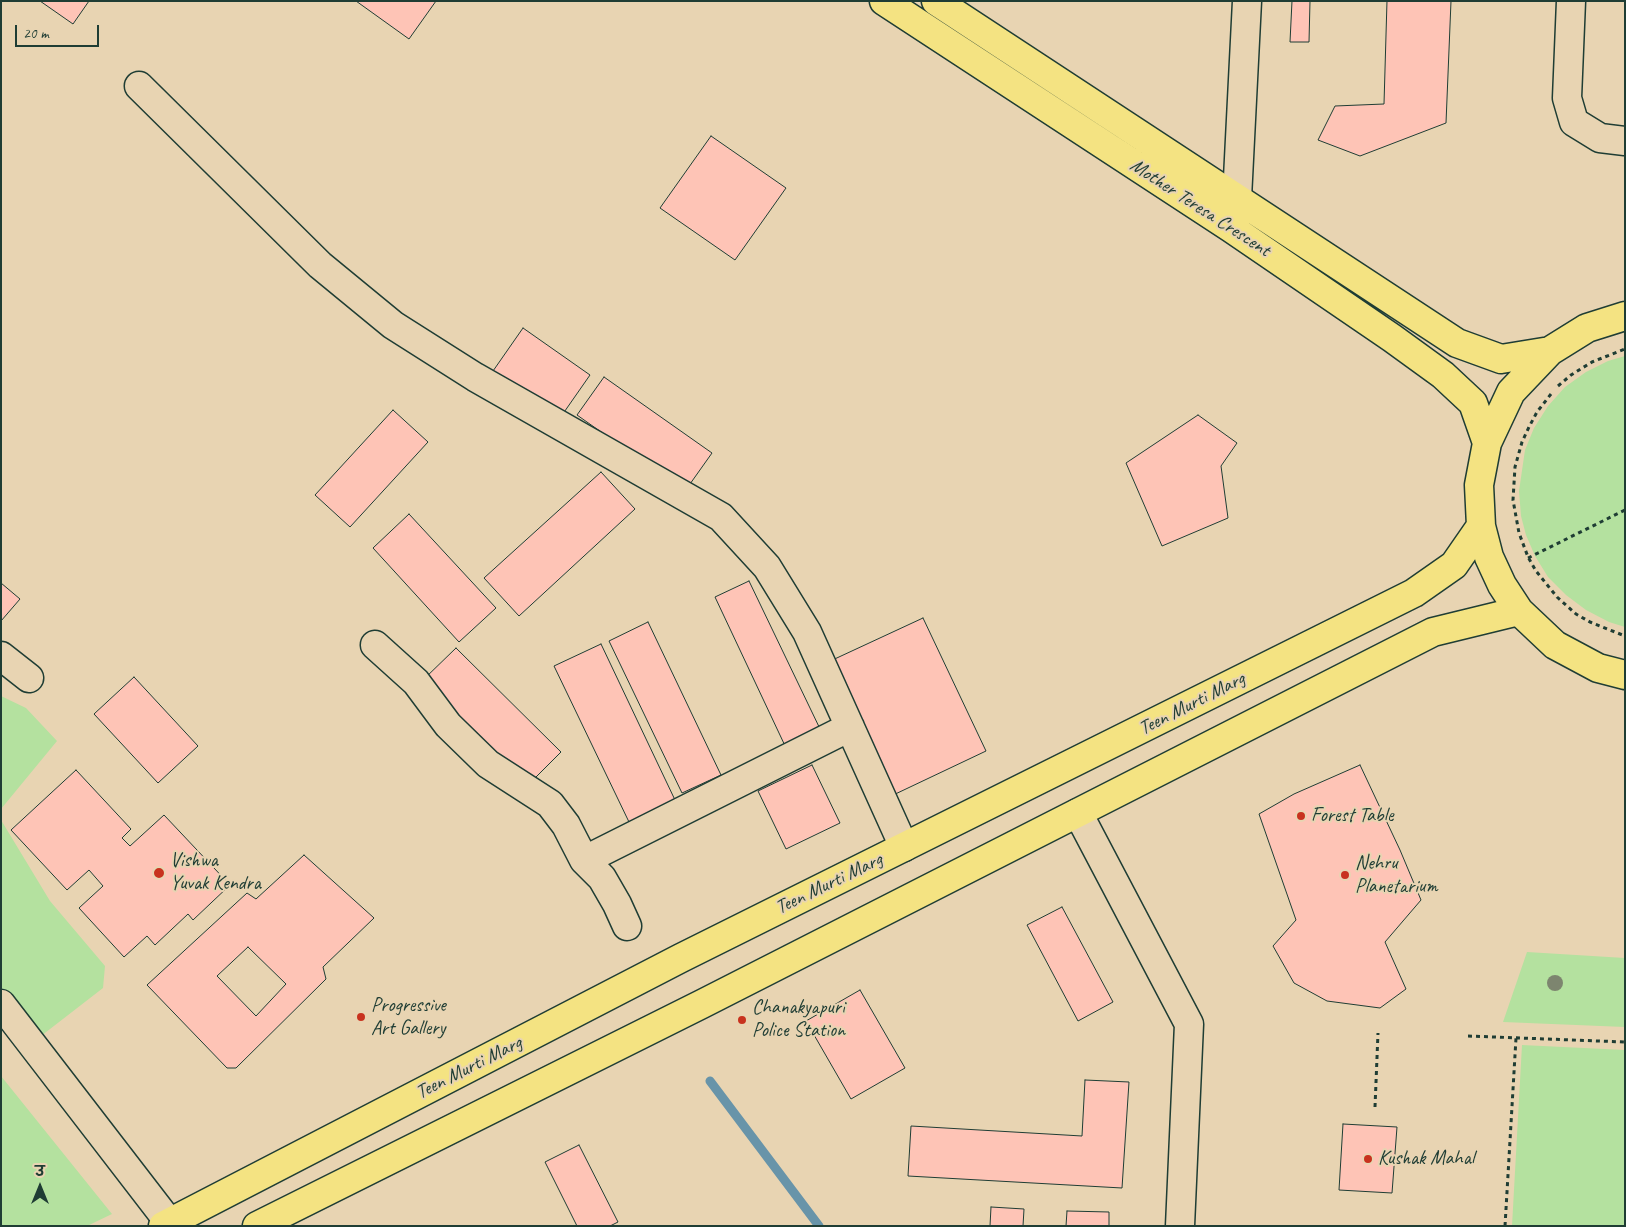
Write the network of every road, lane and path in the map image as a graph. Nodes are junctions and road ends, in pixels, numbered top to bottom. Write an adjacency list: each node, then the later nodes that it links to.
1 (884, 1): 11 (main road, Mother Teresa Crescent)
2 (936, 1): 7 (main road, Mother Teresa Crescent)
3 (1247, 1): 7 (street)
4 (1571, 1): 6 (street)
5 (139, 86): 21 (street)
6 (1625, 141)
7 (1237, 198): 10 (main road, Mother Teresa Crescent)
8 (1625, 316): 10 (main road)
9 (1625, 349): 14 (path)
10 (1550, 351): 11 (main road)
11 (1487, 443): 13 (main road)
12 (1625, 510): 14 (path)
13 (1481, 526): 15 (main road); 23 (main road, Teen Murti Marg)
14 (1528, 558): 16 (path)
15 (1519, 611): 19 (main road); 22 (main road)
16 (1625, 636)
17 (375, 645): 25 (street)
18 (1, 656): 20 (street)
19 (1625, 675)
20 (28, 678)
21 (850, 727): 23 (street); 24 (street)
22 (1078, 813): 33 (main road); 34 (street)
23 (904, 847): 32 (main road, Teen Murti Marg)
24 (591, 857)
25 (627, 926)
26 (1, 1004): 32 (street)
27 (1378, 1033): 31 (path)
28 (1468, 1036): 29 (path)
29 (1516, 1038): 30 (path); 35 (path)
30 (1625, 1042)
31 (1375, 1108)
32 (168, 1225)
33 (257, 1226)
34 (1180, 1226)
35 (1505, 1226)

